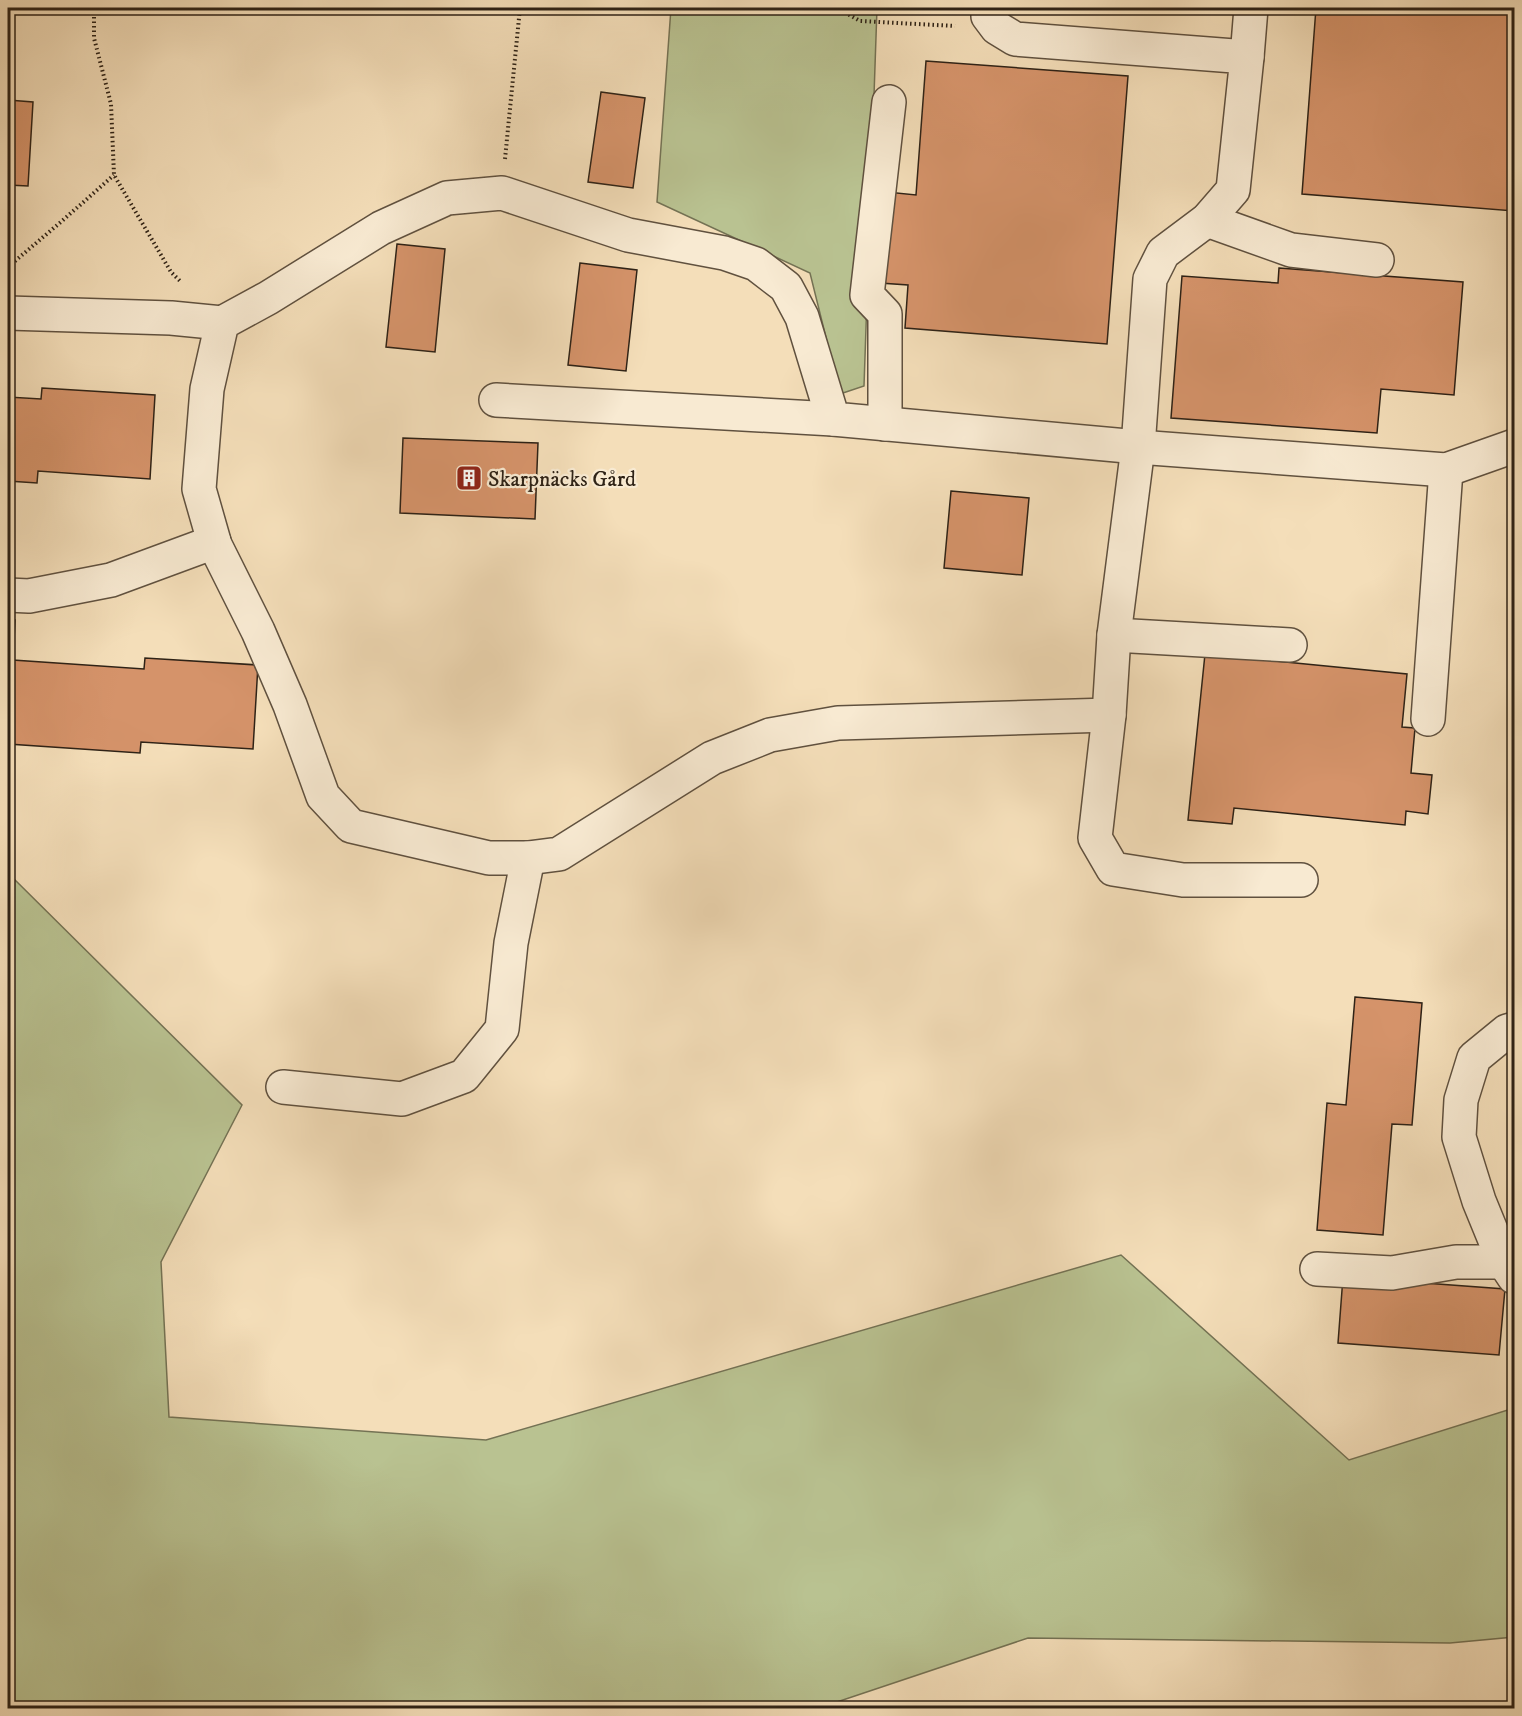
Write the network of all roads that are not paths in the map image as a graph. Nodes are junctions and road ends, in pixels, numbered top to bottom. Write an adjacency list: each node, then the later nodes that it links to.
1 (1251, 8): 3 (lane)
2 (993, 18): 3 (lane)
3 (1247, 57): 5 (lane)
4 (889, 102): 11 (lane)
5 (1207, 220): 6 (lane); 13 (lane)
6 (1377, 260)
7 (8, 313): 8 (lane)
8 (222, 323): 10 (lane); 15 (lane)
9 (496, 400): 10 (lane)
10 (833, 419): 11 (lane)
11 (885, 424): 13 (lane)
12 (1515, 446): 14 (lane)
13 (1138, 447): 14 (lane); 17 (lane)
14 (1446, 470): 20 (lane)
15 (214, 542): 16 (lane); 21 (lane)
16 (8, 595)
17 (1114, 635): 18 (lane); 19 (lane)
18 (1290, 645)
19 (1109, 715): 21 (lane); 22 (lane)
20 (1428, 719)
21 (528, 858): 24 (lane)
22 (1301, 880)
23 (1515, 1029): 26 (lane)
24 (283, 1087)
25 (1317, 1269): 26 (lane)
26 (1509, 1269)

